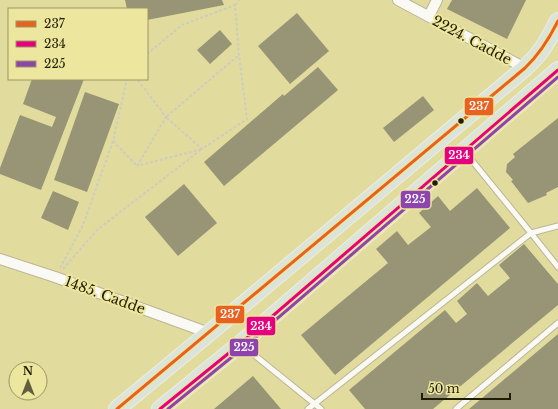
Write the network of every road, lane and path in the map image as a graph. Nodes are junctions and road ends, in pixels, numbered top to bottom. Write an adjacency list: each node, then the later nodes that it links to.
1 (239, 0): 4 (path)
2 (398, 0): 5 (street, 2224. Cadde)
3 (437, 0): 5 (street)
4 (235, 4): 7 (path); 8 (path)
5 (429, 16): 9 (street, 2224. Cadde)
6 (558, 21): 9 (main road)
7 (148, 53)
8 (239, 56): 13 (path); 15 (path)
9 (525, 68): 24 (main road)
10 (558, 70): 16 (main road)
11 (126, 80): 14 (path)
12 (138, 80): 13 (path)
13 (166, 117): 15 (path); 17 (path)
14 (113, 141): 17 (path); 22 (path)
15 (202, 149): 17 (path); 22 (path)
16 (464, 151): 19 (lane); 25 (main road)
17 (137, 166)
18 (558, 226): 19 (lane)
19 (531, 233): 21 (lane); 26 (lane)
20 (0, 259): 22 (street, 1485. Cadde)
21 (558, 267)
22 (55, 277): 24 (street, 1485. Cadde)
23 (558, 323): 31 (lane)
24 (209, 333): 27 (main road)
25 (240, 344): 26 (lane); 28 (main road)
26 (315, 403): 29 (lane); 30 (lane)
27 (117, 409)
28 (160, 409)
29 (308, 409)
30 (321, 409)
31 (456, 409)

